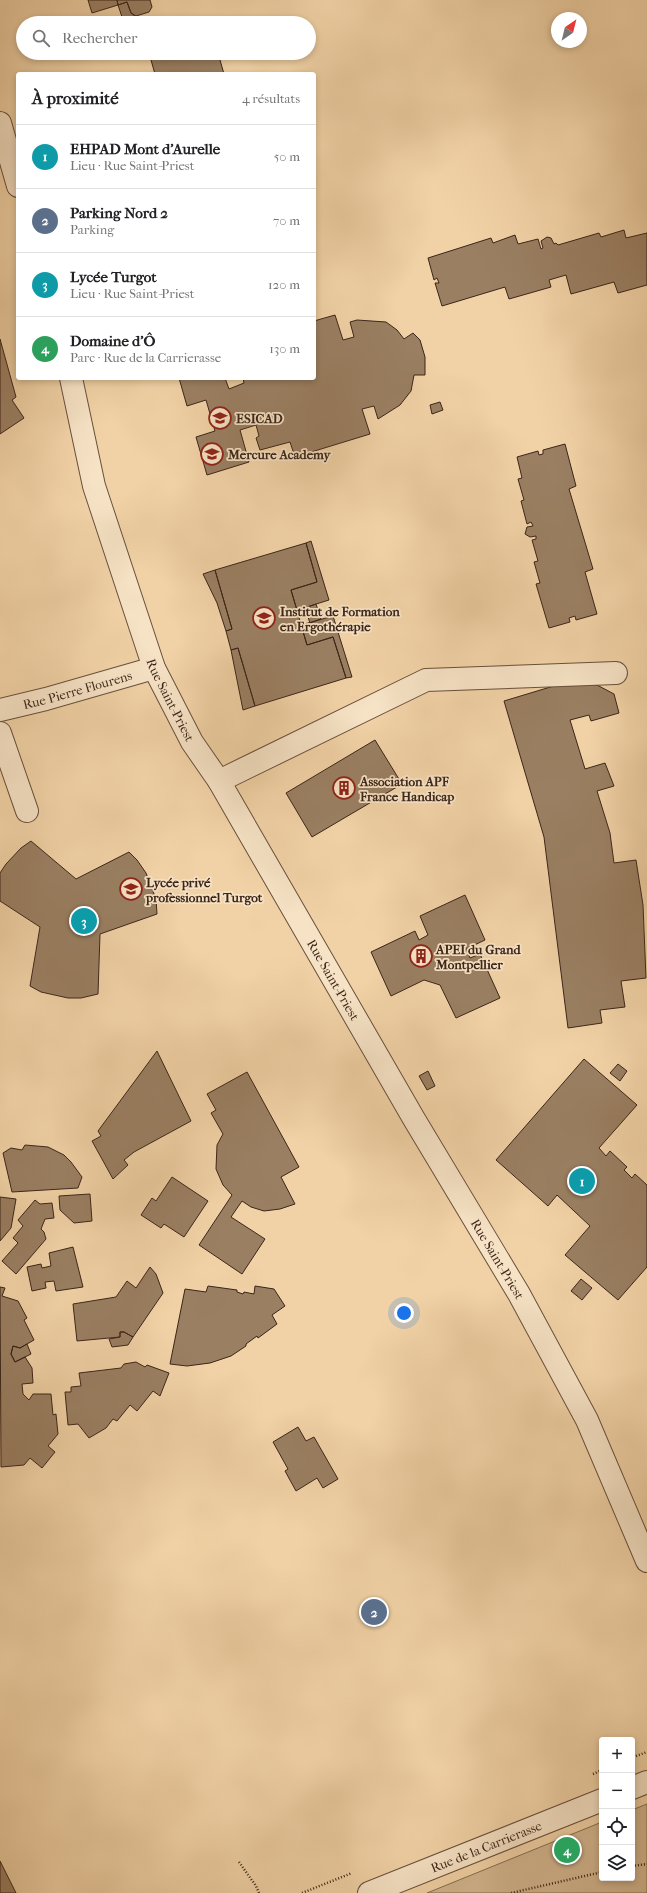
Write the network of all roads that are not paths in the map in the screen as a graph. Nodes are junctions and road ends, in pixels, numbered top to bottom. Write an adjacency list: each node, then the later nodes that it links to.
1 (0, 123): 2 (street)
2 (16, 179)
3 (71, 380): 4 (street, Rue Saint-Priest)
4 (154, 668): 6 (street, Rue Pierre Flourens); 8 (street, Rue Saint-Priest)
5 (616, 673): 8 (street)
6 (0, 710)
7 (0, 733): 9 (street)
8 (219, 782): 10 (street, Rue Saint-Priest)
9 (27, 811)
10 (647, 1561)
11 (647, 1782): 12 (street)
12 (635, 1787)
13 (599, 1801): 14 (street, Rue de la Carrierasse)
14 (369, 1893)

